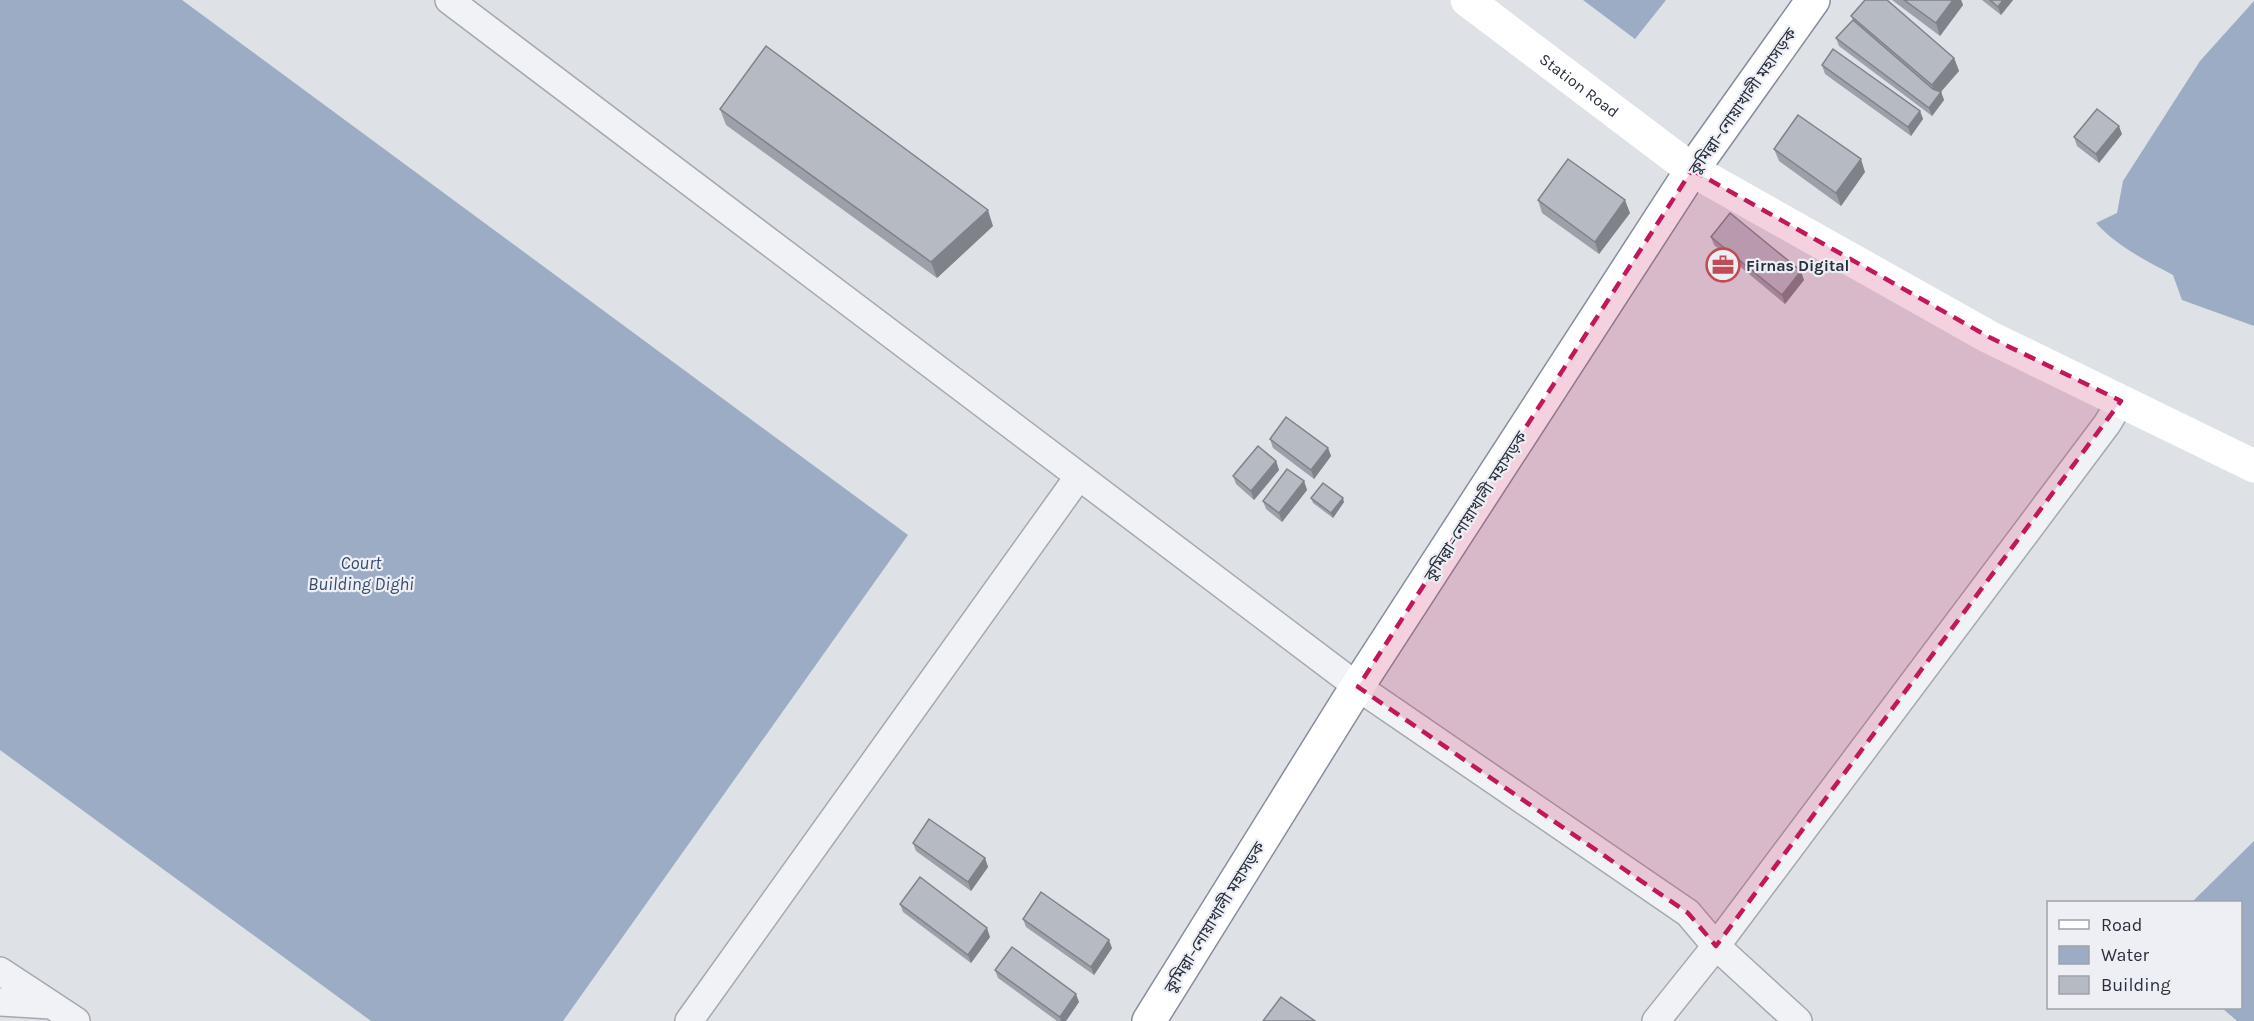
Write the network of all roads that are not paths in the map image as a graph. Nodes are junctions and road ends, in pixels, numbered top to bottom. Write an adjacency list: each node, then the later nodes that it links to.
1 (448, 0): 7 (street)
2 (1467, 0): 4 (main road, Station Road)
3 (1813, 0): 4 (main road, কুমিল্লা–নোয়াখালী মহাসড়ক)
4 (1692, 170): 5 (main road, Station Road); 8 (main road, কুমিল্লা–নোয়াখালী মহাসড়ক)
5 (2121, 401): 6 (main road, Station Road); 9 (street)
6 (2254, 466)
7 (1079, 476): 8 (street); 14 (street)
8 (1358, 687): 9 (street); 15 (main road, কুমিল্লা–নোয়াখালী মহাসড়ক)
9 (1716, 946): 16 (street); 17 (street)
10 (0, 970): 12 (street)
11 (0, 1002): 12 (street)
12 (53, 1006): 13 (street)
13 (76, 1021)
14 (689, 1021)
15 (1149, 1021)
16 (1656, 1021)
17 (1798, 1021)

